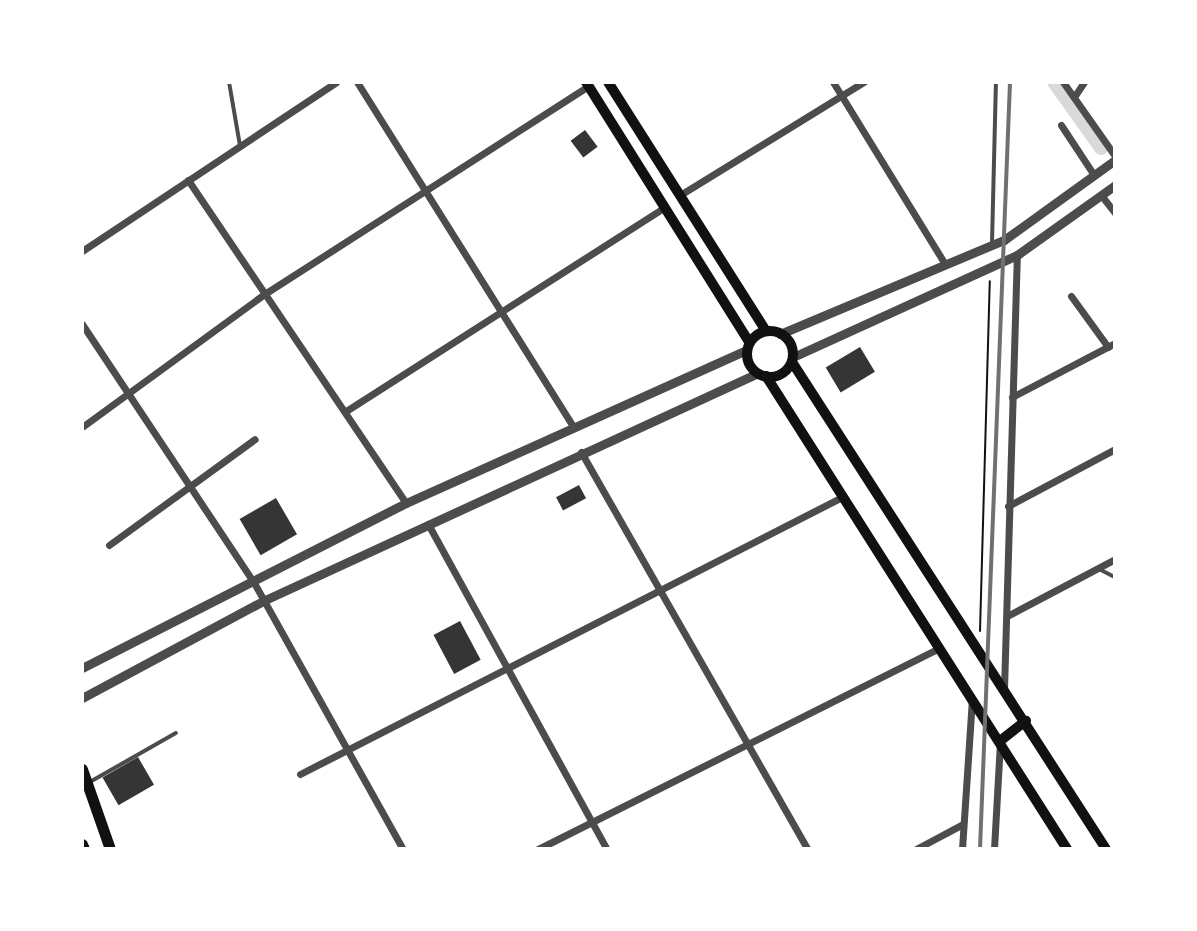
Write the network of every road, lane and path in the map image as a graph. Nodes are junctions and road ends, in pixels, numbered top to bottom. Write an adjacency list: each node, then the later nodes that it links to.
1 (229, 82): 14 (lane)
2 (336, 82): 14 (street)
3 (357, 82): 19 (street)
4 (608, 82): 20 (main road)
5 (833, 82): 11 (street)
6 (864, 82): 11 (street)
7 (996, 82): 24 (lane)
8 (1063, 82): 12 (street)
9 (1084, 82): 12 (street)
10 (588, 84): 19 (street); 22 (main road)
11 (841, 96): 20 (street); 27 (street)
12 (1074, 97): 15 (street)
13 (1061, 125): 16 (street)
14 (240, 146): 17 (street)
15 (1115, 158): 16 (street)
16 (1094, 175): 24 (street)
17 (188, 180): 25 (street); 29 (street)
18 (1115, 185): 21 (street)
19 (426, 192): 29 (street); 31 (street)
20 (680, 195): 33 (main road)
21 (1101, 195): 23 (street); 26 (street)
22 (664, 208): 31 (street); 36 (main road)
23 (1115, 213)
24 (992, 245): 27 (street)
25 (82, 251)
26 (1017, 255): 28 (street); 40 (street)
27 (945, 264): 34 (street)
28 (990, 268): 37 (street); 61 (path)
29 (266, 293): 39 (street); 41 (street)
30 (1071, 296): 35 (street)
31 (504, 311): 41 (street); 42 (street)
32 (82, 324): 39 (street)
33 (766, 331): 34 (main road); 36 (main road)
34 (780, 334): 37 (main road)
35 (1111, 345): 40 (street)
36 (748, 346): 38 (main road); 42 (street)
37 (792, 360): 38 (main road); 61 (main road)
38 (762, 375): 46 (street); 48 (main road)
39 (132, 391): 43 (street); 47 (street)
40 (1012, 397): 50 (street)
41 (346, 411): 49 (street)
42 (573, 426): 49 (street)
43 (82, 427)
44 (255, 439): 47 (street)
45 (1115, 449): 50 (street)
46 (581, 452): 51 (street); 57 (street)
47 (193, 484): 52 (street); 56 (street)
48 (842, 497): 57 (street); 60 (main road)
49 (406, 503): 56 (street)
50 (1008, 506): 59 (street)
51 (428, 524): 58 (street); 62 (street)
52 (109, 545)
53 (1115, 559): 54 (street)
54 (1097, 568): 55 (lane); 59 (street)
55 (1115, 577)
56 (253, 581): 58 (street); 63 (street)
57 (659, 589): 62 (street); 70 (street)
58 (265, 600): 66 (street); 71 (street)
59 (1007, 616): 64 (street)
60 (939, 648): 65 (main road); 70 (street)
61 (978, 651): 64 (main road)
62 (507, 667): 71 (street); 75 (street)
63 (82, 668)
64 (1004, 689): 67 (main road)
65 (972, 697): 69 (main road); 76 (street)
66 (82, 698)
67 (1026, 721): 69 (main road); 86 (main road)
68 (176, 733): 74 (lane)
69 (1000, 741): 84 (street); 85 (main road)
70 (746, 743): 75 (street); 81 (street)
71 (347, 749): 73 (street); 78 (street)
72 (82, 769): 74 (main road)
73 (300, 774)
74 (87, 784): 77 (main road)
75 (592, 821): 79 (street); 80 (street)
76 (963, 824): 82 (street); 83 (street)
77 (110, 849)
78 (403, 849)
79 (538, 849)
80 (607, 849)
81 (807, 849)
82 (916, 849)
83 (962, 849)
84 (994, 849)
85 (1067, 849)
86 (1106, 849)

